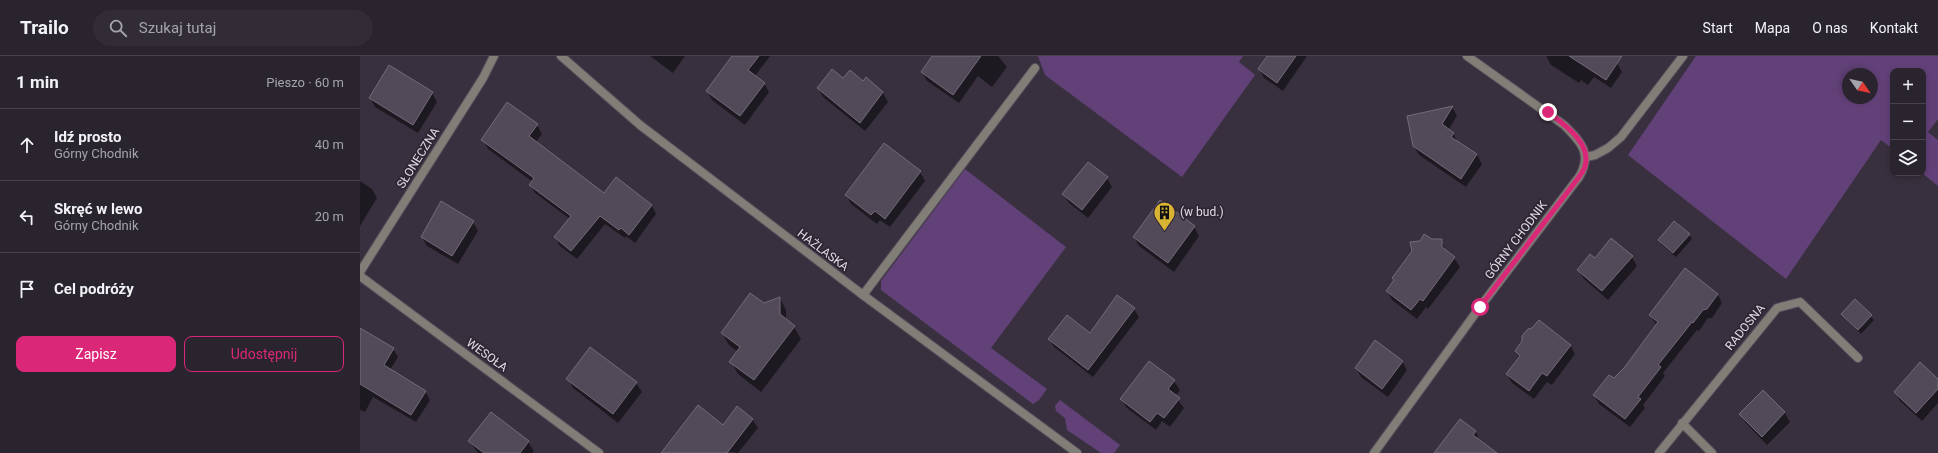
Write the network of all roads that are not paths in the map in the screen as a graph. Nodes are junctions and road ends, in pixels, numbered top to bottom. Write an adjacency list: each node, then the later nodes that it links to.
1 (494, 56): 7 (street, SŁONECZNA)
2 (561, 56): 9 (street, HAŻLASKA)
3 (1467, 56): 6 (street)
4 (1683, 56): 6 (street)
5 (1034, 68): 9 (street)
6 (1586, 157): 14 (street, GÓRNY CHODNIK)
7 (360, 272)
8 (360, 276): 12 (street, WESOŁA)
9 (863, 295): 13 (street, HAŻLASKA)
10 (1858, 358): 11 (street, RADOSNA)
11 (1682, 423): 15 (street, RADOSNA); 16 (street)
12 (599, 453)
13 (1077, 453)
14 (1374, 453)
15 (1659, 453)
16 (1712, 453)

